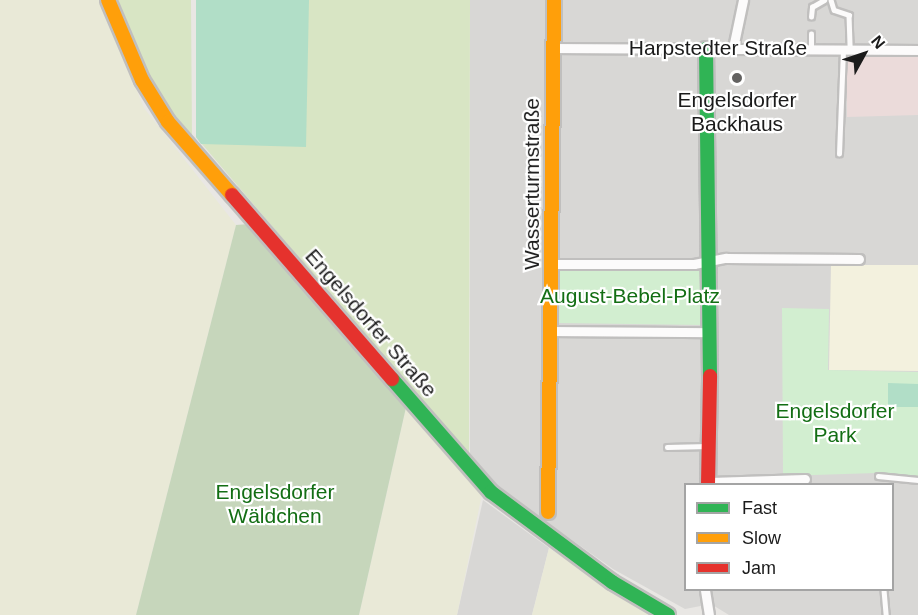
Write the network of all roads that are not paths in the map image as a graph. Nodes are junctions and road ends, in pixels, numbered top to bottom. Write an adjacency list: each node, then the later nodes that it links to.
1 (108, 0): 29 (street, Engelsdorfer Straße)
2 (554, 0): 8 (street, Wasserturmstraße)
3 (743, 0): 9 (street)
4 (824, 0): 6 (lane)
5 (831, 0): 12 (lane)
6 (811, 17)
7 (811, 34): 11 (lane)
8 (554, 48): 10 (street, Harpstedter Straße); 17 (street, Wasserturmstraße)
9 (733, 48): 10 (street, Harpstedter Straße); 11 (street, Harpstedter Straße)
10 (706, 49): 16 (street)
11 (811, 49): 12 (street, Harpstedter Straße)
12 (847, 49): 13 (street, Harpstedter Straße); 14 (lane)
13 (918, 50)
14 (839, 154)
15 (859, 259): 16 (street)
16 (708, 260): 17 (street); 19 (street)
17 (552, 264): 18 (street, Wasserturmstraße)
18 (553, 331): 19 (street); 26 (street, Wasserturmstraße)
19 (711, 332): 20 (street)
20 (710, 446): 21 (lane); 25 (street)
21 (667, 447)
22 (878, 476): 24 (lane)
23 (805, 479): 25 (street)
24 (918, 480)
25 (709, 483)
26 (548, 512)
27 (705, 591): 30 (street)
28 (884, 591): 31 (lane)
29 (668, 615)
30 (709, 615)
31 (886, 615)

